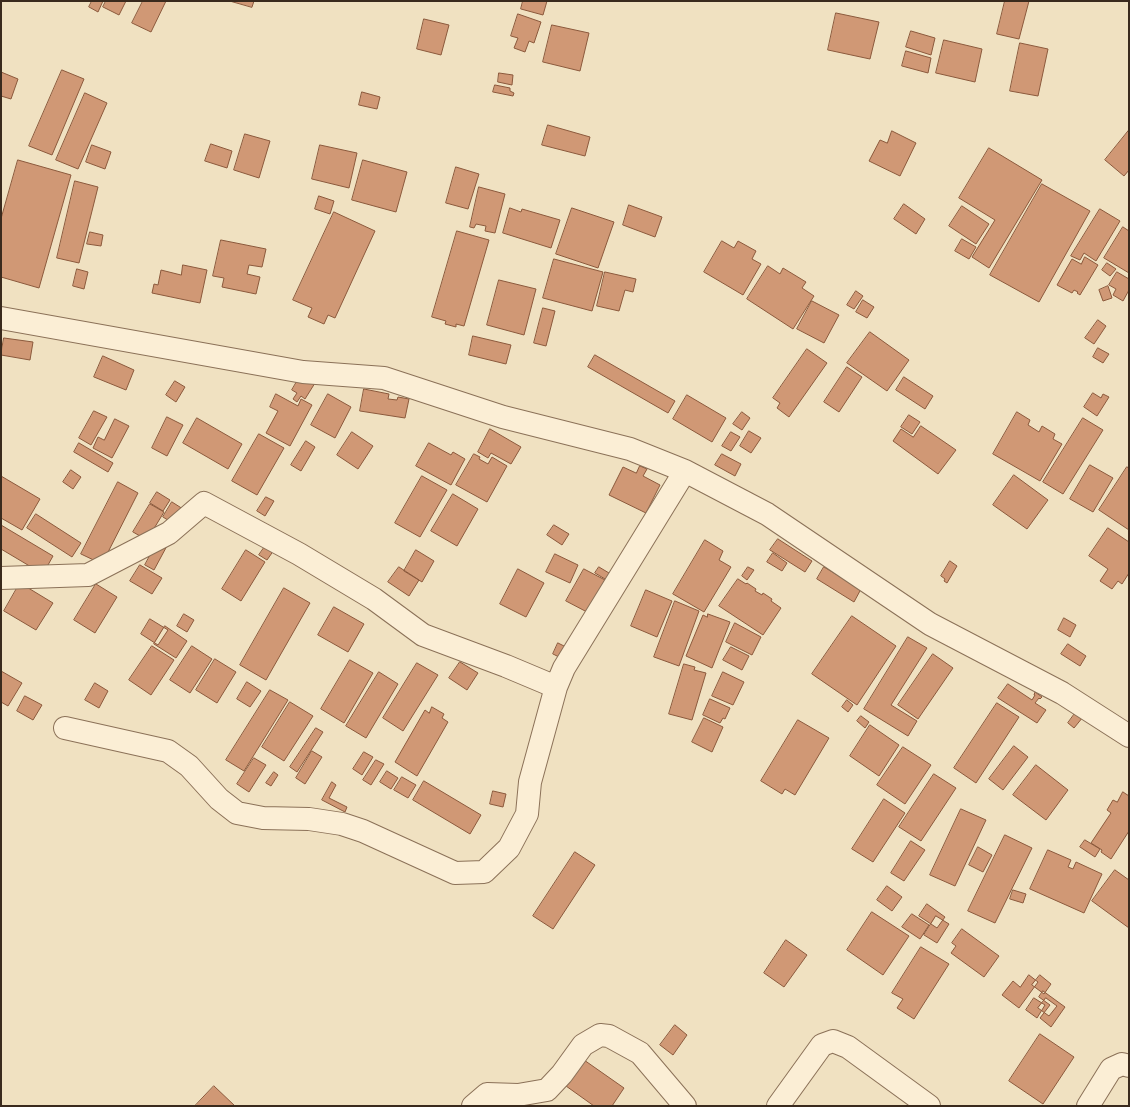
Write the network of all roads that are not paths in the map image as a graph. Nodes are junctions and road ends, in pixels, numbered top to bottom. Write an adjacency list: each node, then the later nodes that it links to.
1 (1, 318): 2 (street)
2 (686, 472): 4 (street); 6 (street)
3 (1, 578): 4 (street)
4 (556, 687): 5 (street)
5 (65, 728)
6 (1129, 736)
7 (1129, 1066): 12 (street)
8 (473, 1106): 9 (street)
9 (685, 1106)
10 (778, 1106): 11 (street)
11 (929, 1106)
12 (1088, 1106)

